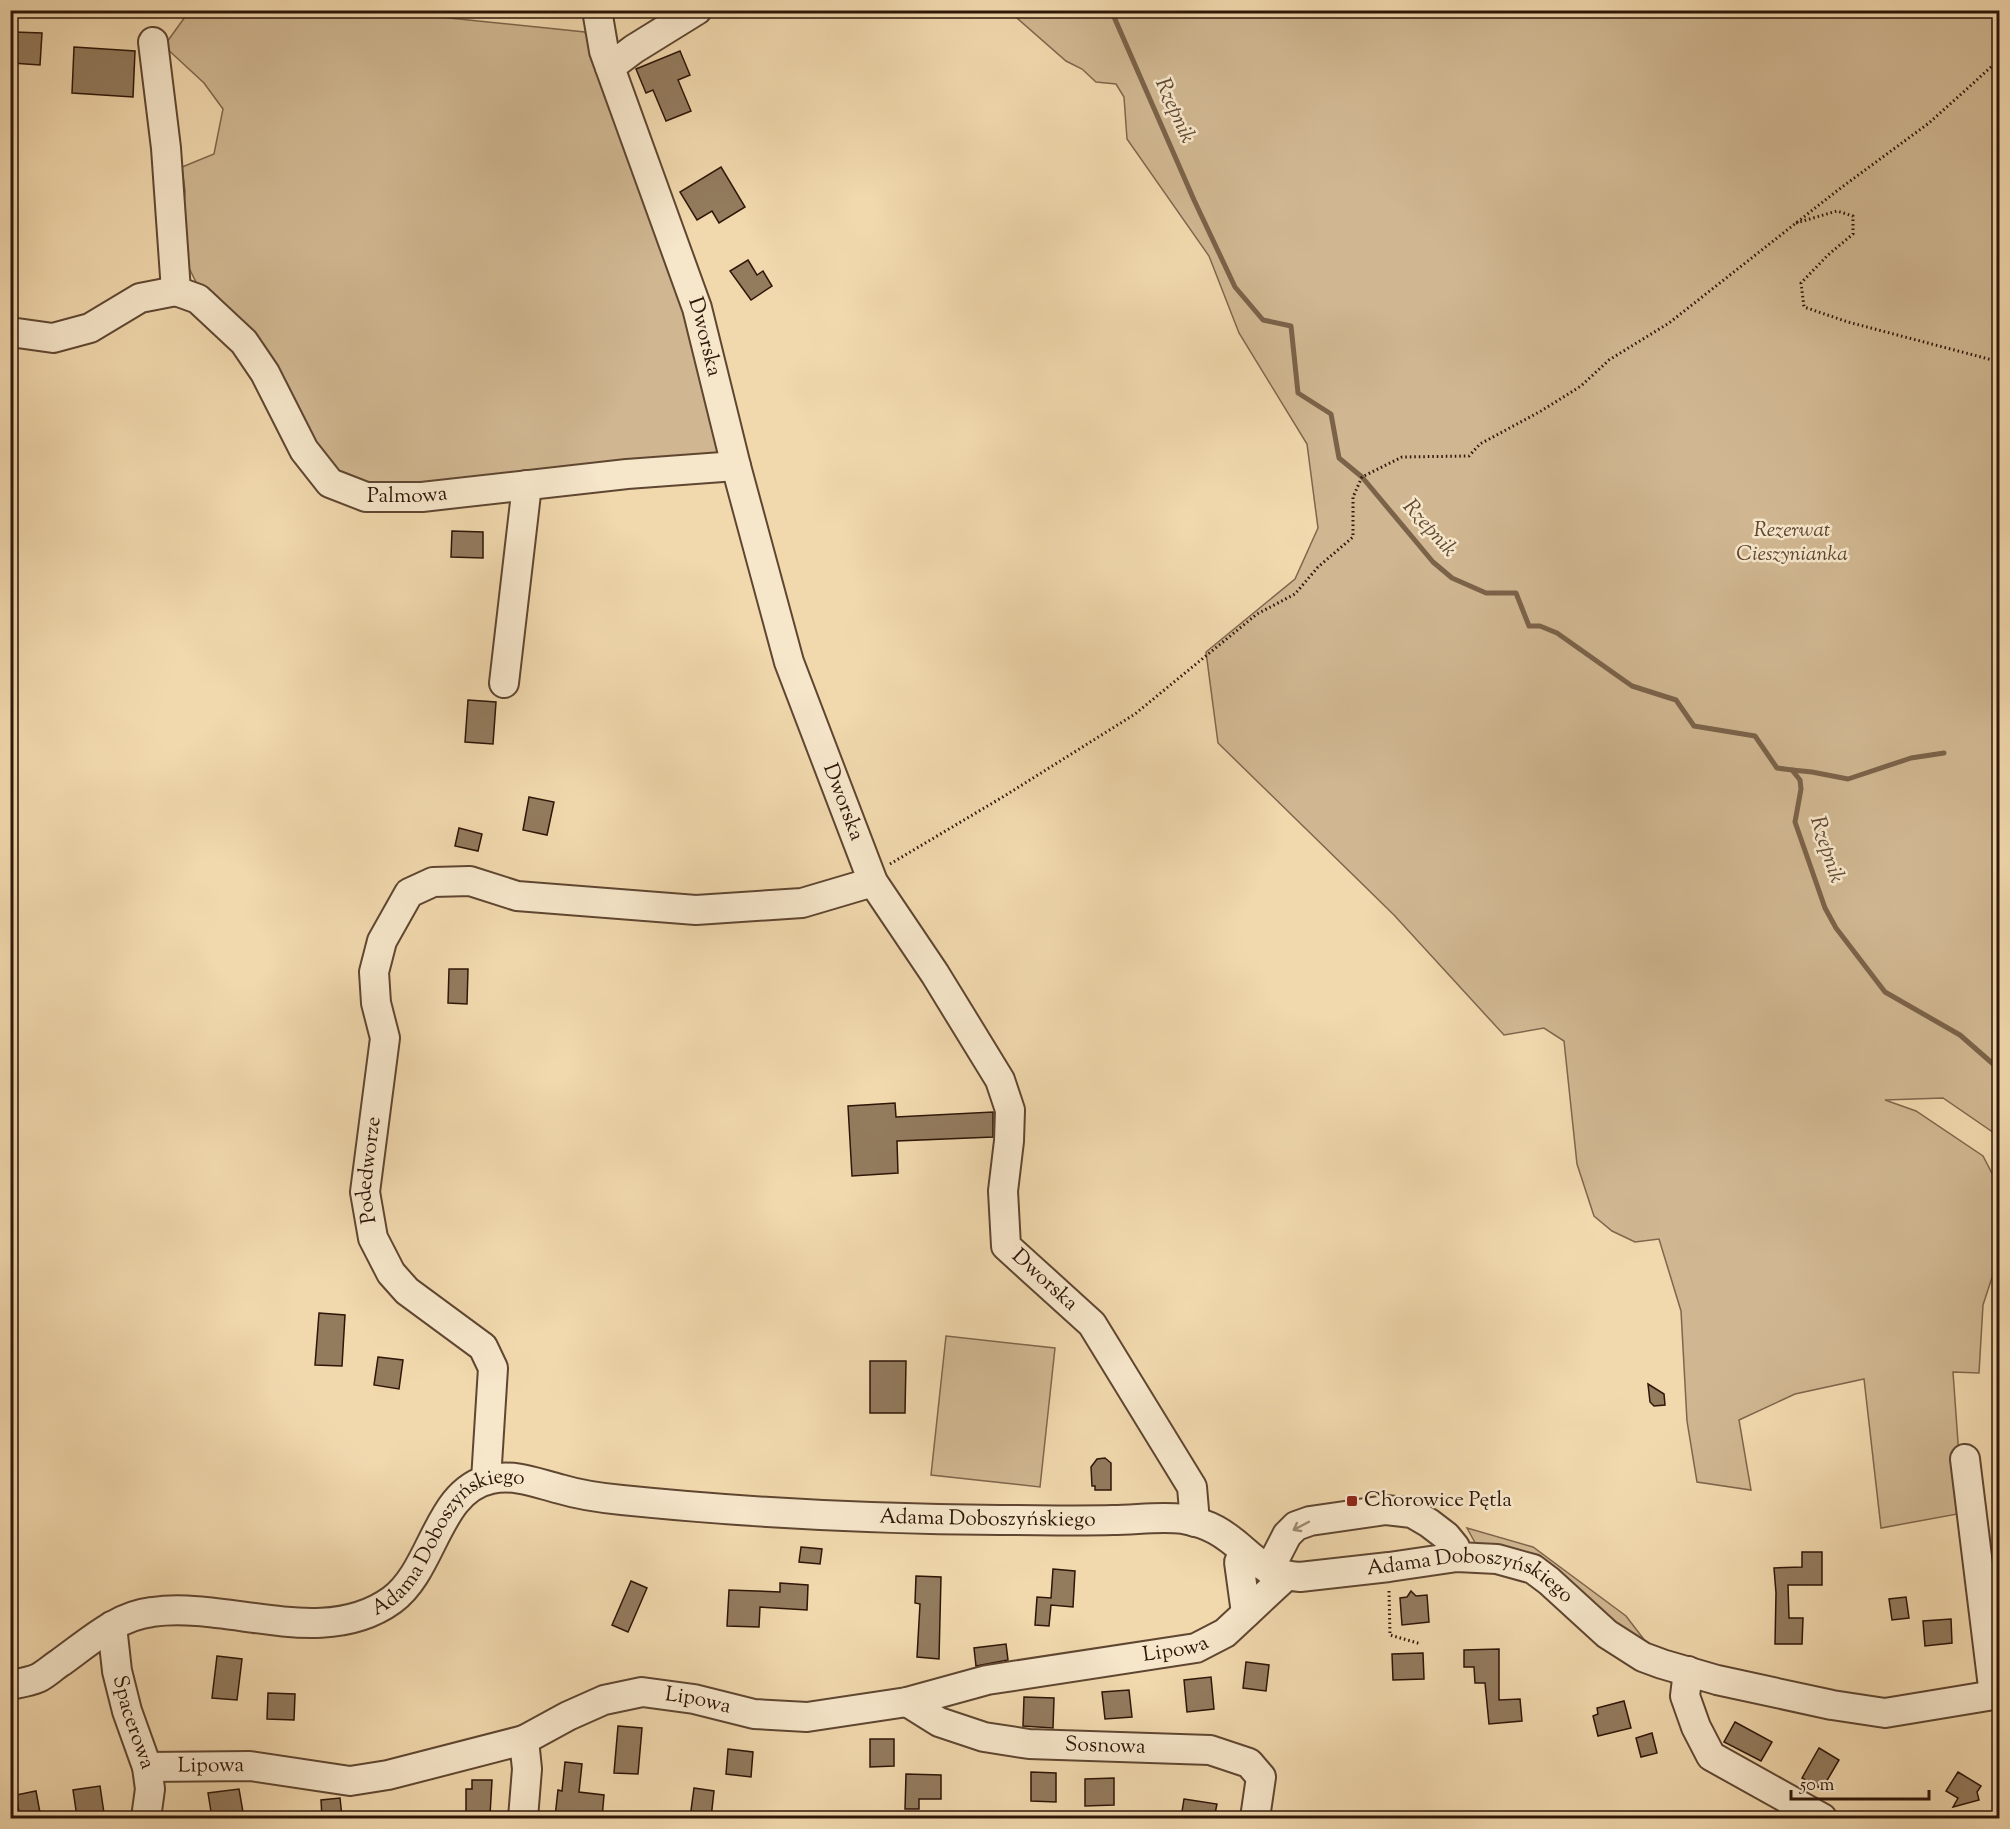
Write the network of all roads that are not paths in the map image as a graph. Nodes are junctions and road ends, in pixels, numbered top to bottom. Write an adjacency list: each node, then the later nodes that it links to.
1 (597, 10): 4 (street, Dworska)
2 (697, 10): 4 (street)
3 (153, 42): 5 (street)
4 (610, 67): 7 (street, Dworska)
5 (176, 291): 6 (street); 8 (street, Palmowa)
6 (10, 332)
7 (736, 466): 8 (street, Palmowa); 10 (street, Dworska)
8 (527, 485): 9 (street)
9 (504, 683)
10 (872, 879): 12 (street, Podedworze); 13 (street, Dworska)
11 (1965, 1459): 21 (street)
12 (486, 1480): 13 (street, Adama Doboszyńskiego); 18 (street, Adama Doboszyńskiego)
13 (1195, 1522): 14 (street, Adama Doboszyńskiego)
14 (1244, 1553): 16 (street, Adama Doboszyńskiego); 17 (street)
15 (1457, 1557): 16 (street, Adama Doboszyńskiego); 16 (street, one-way to 16); 19 (street, Adama Doboszyńskiego)
16 (1278, 1573): 17 (street, Lipowa)
17 (1246, 1613): 22 (street, Lipowa)
18 (112, 1626): 20 (street, Adama Doboszyńskiego); 24 (street, Spacerowa)
19 (1688, 1671): 21 (street, Adama Doboszyńskiego); 28 (street)
20 (10, 1684)
21 (1997, 1694)
22 (907, 1702): 23 (street, Lipowa); 27 (street, Sosnowa)
23 (524, 1740): 24 (street, Lipowa); 26 (street)
24 (147, 1767): 25 (street, Spacerowa)
25 (146, 1818)
26 (523, 1818)
27 (1255, 1818)
28 (1822, 1818)

